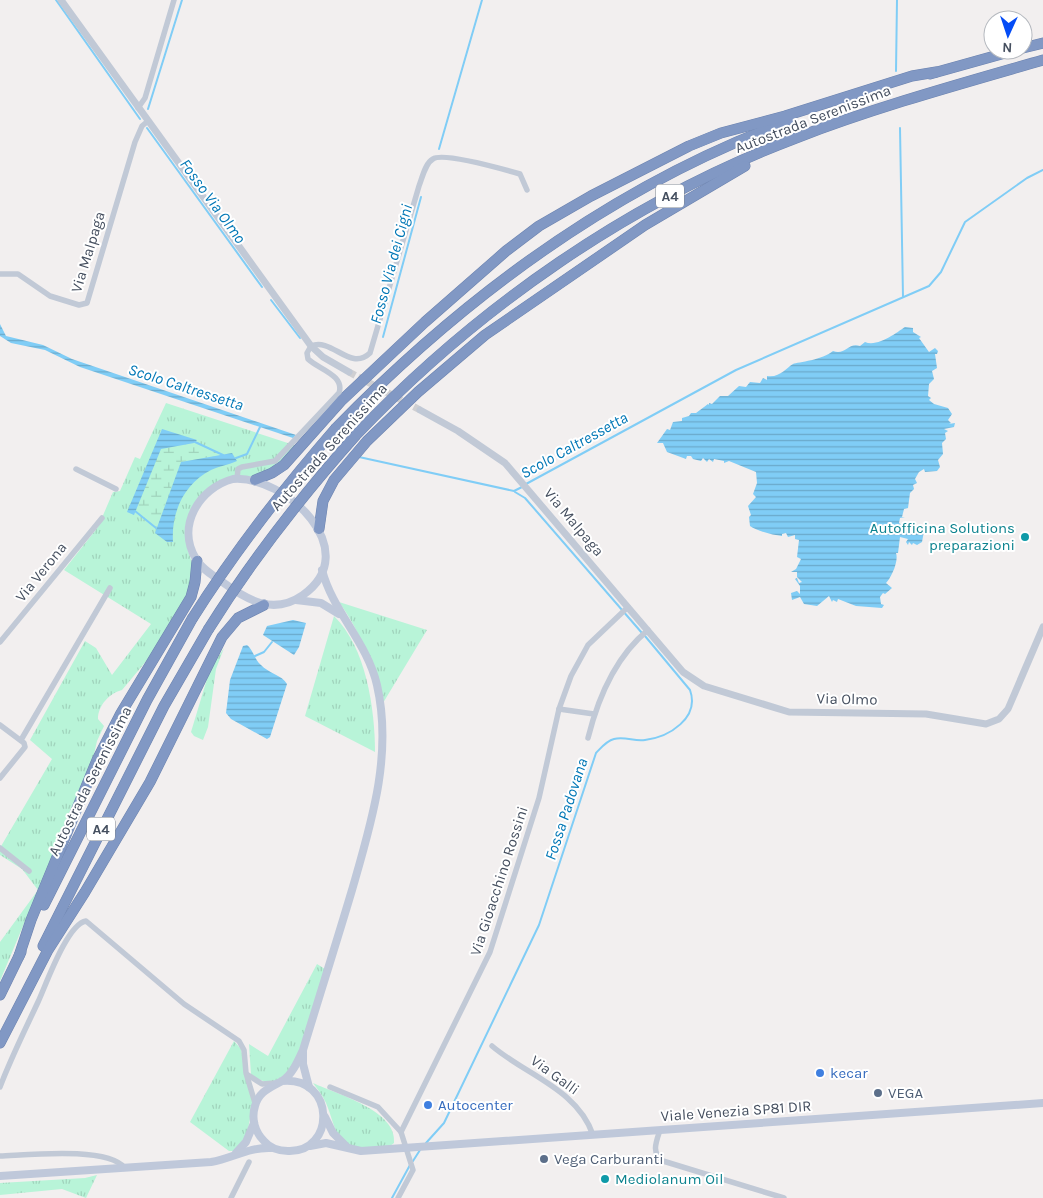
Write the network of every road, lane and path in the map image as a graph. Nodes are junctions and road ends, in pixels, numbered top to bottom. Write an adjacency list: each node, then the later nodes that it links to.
1 (61, 0): 6 (street)
2 (174, 0): 6 (street)
3 (983, 59): 5 (highway, Autostrada Serenissima / A4)
4 (1043, 60): 7 (highway, Autostrada Serenissima / A4)
5 (936, 72): 14 (highway); 40 (highway, Autostrada Serenissima / A4, bridge)
6 (138, 108): 8 (street)
7 (849, 119): 21 (highway); 42 (highway, Autostrada Serenissima / A4, bridge)
8 (148, 121): 10 (street, Via Malpaga); 11 (street)
9 (527, 190): 11 (street)
10 (0, 274)
11 (311, 346): 12 (street); 14 (street)
12 (349, 372)
13 (420, 410): 27 (street, Via Malpaga)
14 (308, 432): 15 (highway)
15 (292, 449): 17 (street); 18 (highway)
16 (76, 469): 19 (street)
17 (236, 479): 18 (main road); 22 (main road)
18 (255, 480): 21 (main road)
19 (116, 490)
20 (102, 518): 31 (street, Via Verona)
21 (319, 529): 23 (main road)
22 (197, 561): 26 (main road); 40 (highway)
23 (322, 570): 25 (main road); 28 (main road)
24 (110, 588): 36 (street)
25 (294, 600): 26 (main road); 28 (main road)
26 (264, 605): 43 (highway)
27 (625, 610): 30 (street, Via Olmo); 32 (street, Via Gioacchino Rossini)
28 (350, 624): 45 (main road)
29 (1043, 627): 30 (street, Via Olmo)
30 (645, 633): 33 (street)
31 (0, 642)
32 (559, 709): 33 (street); 56 (street, Via Gioacchino Rossini)
33 (594, 714): 35 (street)
34 (0, 725): 36 (street)
35 (588, 738)
36 (21, 740): 37 (street)
37 (0, 778)
38 (0, 848): 39 (street)
39 (29, 872)
40 (19, 956): 41 (highway, Autostrada Serenissima / A4)
41 (0, 995)
42 (0, 1032)
43 (0, 1043)
44 (492, 1046): 57 (street, Via Galli)
45 (304, 1050): 47 (main road); 49 (main road)
46 (246, 1073): 47 (street); 48 (street); 51 (street)
47 (279, 1082): 49 (main road); 51 (main road)
48 (0, 1087)
49 (309, 1087): 53 (main road)
50 (330, 1087): 56 (street)
51 (255, 1103): 54 (main road)
52 (1043, 1103): 55 (main road, Viale Venezia SP81 DIR)
53 (324, 1114): 58 (main road); 59 (main road)
54 (254, 1123): 60 (main road); 63 (main road)
55 (660, 1130): 57 (main road, Viale Venezia SP81 DIR); 69 (street)
56 (401, 1132): 61 (street)
57 (593, 1135): 61 (main road, Viale Venezia SP81 DIR)
58 (305, 1147): 59 (main road, Viale Venezia SP81 DIR); 60 (main road)
59 (347, 1147): 61 (main road, Viale Venezia SP81 DIR)
60 (273, 1148): 63 (main road)
61 (405, 1148): 68 (street)
62 (0, 1156): 65 (street)
63 (229, 1159): 65 (main road)
64 (249, 1162): 67 (street)
65 (125, 1168): 66 (main road)
66 (0, 1176)
67 (231, 1198)
68 (398, 1198)
69 (784, 1198)

